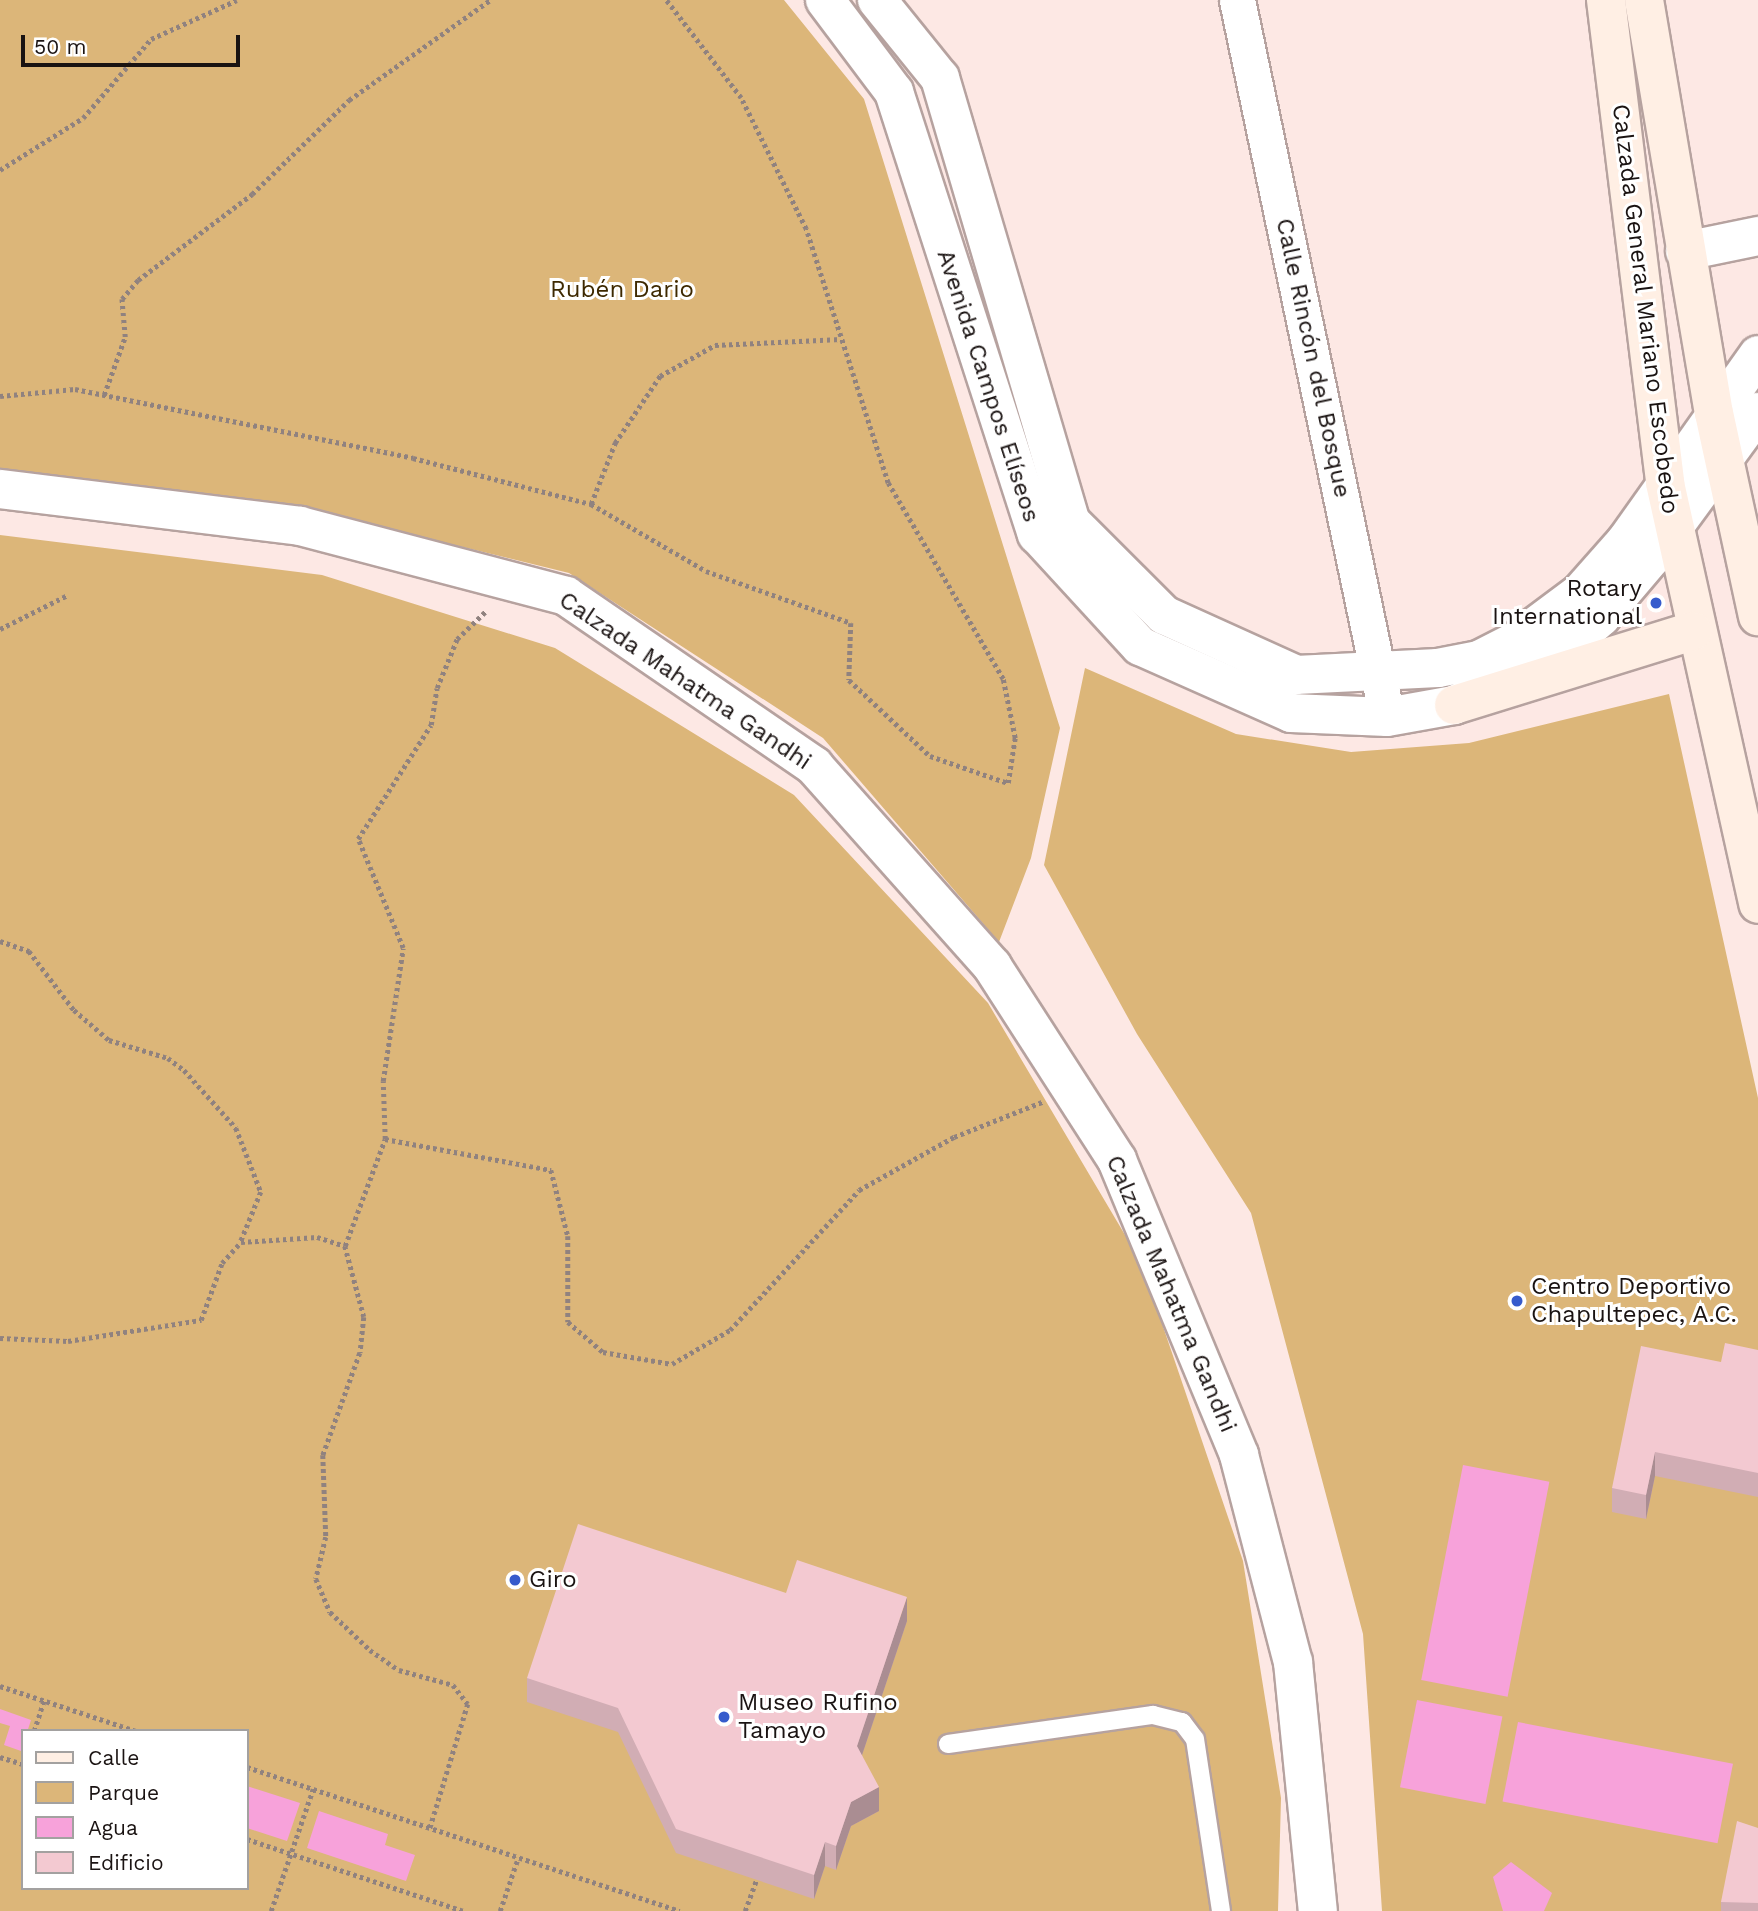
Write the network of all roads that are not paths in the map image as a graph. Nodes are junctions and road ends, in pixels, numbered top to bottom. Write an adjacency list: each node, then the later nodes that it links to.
1 (825, 0): 7 (street, Avenida Campos Elíseos)
2 (877, 0): 6 (street, Avenida Campos Elíseos)
3 (1237, 0): 21 (street, Calle Rincón del Bosque)
4 (1606, 0): 15 (main road, Calzada General Mariano Escobedo)
5 (1644, 0): 9 (main road, Calzada General Mariano Escobedo)
6 (970, 181): 7 (street); 17 (street, Avenida Campos Elíseos)
7 (927, 194): 17 (street, Avenida Campos Elíseos)
8 (1758, 236): 9 (street)
9 (1685, 250): 12 (main road, Calzada General Mariano Escobedo)
10 (1758, 355): 12 (street, Avenida Campos Elíseos)
11 (1758, 412): 14 (street, Avenida Campos Elíseos)
12 (1714, 413): 14 (main road, Calzada General Mariano Escobedo); 15 (street, Avenida Campos Elíseos)
13 (1758, 444): 14 (street)
14 (1725, 474): 18 (street, Avenida Campos Elíseos); 19 (main road, Calzada General Mariano Escobedo)
15 (1665, 483): 18 (main road, Calzada General Mariano Escobedo); 21 (street, Avenida Campos Elíseos)
16 (0, 489): 27 (street, Calzada Mahatma Gandhi)
17 (1053, 528): 21 (street, Avenida Campos Elíseos); 23 (street, Avenida Campos Elíseos)
18 (1673, 530): 20 (main road, Calzada General Mariano Escobedo); 22 (street, Avenida Campos Elíseos)
19 (1758, 616)
20 (1693, 631): 22 (main road); 24 (main road, Calzada General Mariano Escobedo)
21 (1380, 673): 23 (street, Calle Rincón del Bosque)
22 (1454, 705): 23 (street, Avenida Campos Elíseos)
23 (1387, 717)
24 (1758, 904)
25 (948, 1744): 26 (lane)
26 (1221, 1911)
27 (1318, 1911)

